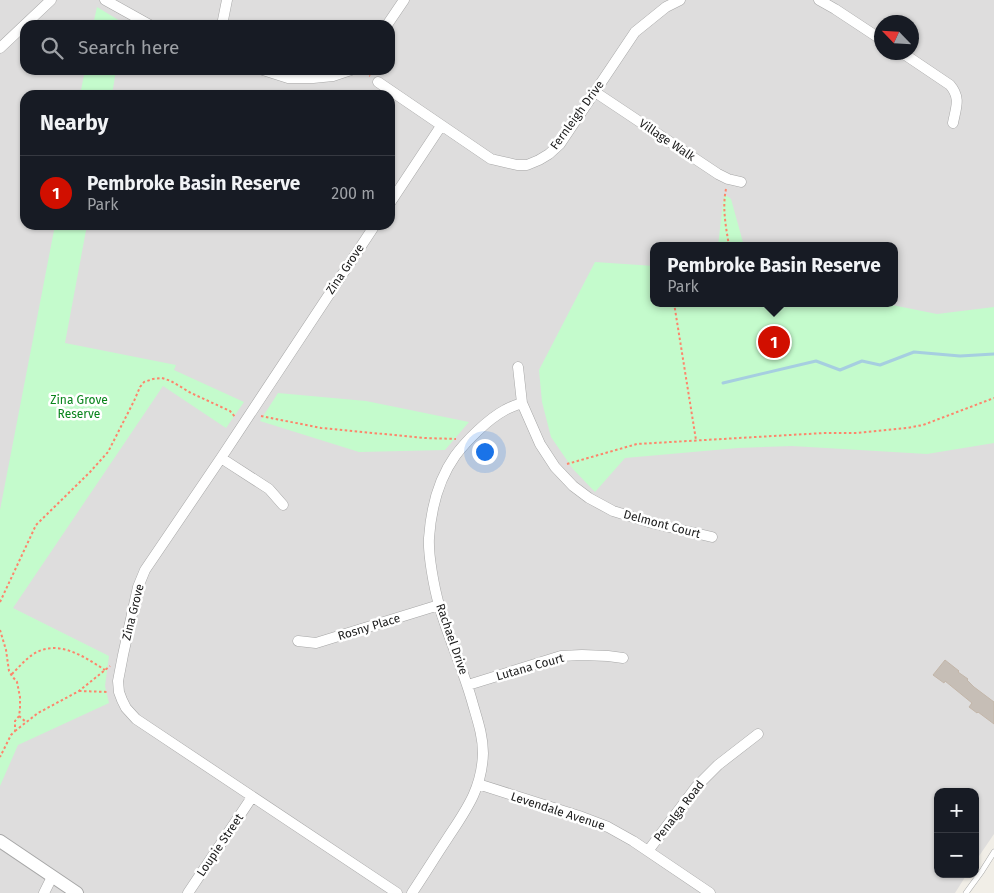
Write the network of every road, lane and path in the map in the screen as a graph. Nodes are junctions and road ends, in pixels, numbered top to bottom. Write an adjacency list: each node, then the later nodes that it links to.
1 (51, 0): 7 (street)
2 (105, 0): 8 (street)
3 (227, 0): 9 (street)
4 (404, 0): 10 (street)
5 (680, 0): 19 (street, Fernleigh Drive)
6 (819, 0): 12 (street)
7 (30, 20)
8 (141, 20)
9 (223, 20)
10 (390, 20)
11 (20, 29): 13 (street)
12 (874, 35)
13 (0, 48)
14 (913, 60): 21 (street)
15 (279, 75): 16 (street)
16 (336, 75)
17 (378, 82): 18 (street, Fernleigh Drive)
18 (389, 90)
19 (595, 92): 22 (street, Fernleigh Drive); 23 (street, Village Walk)
20 (395, 94): 22 (street, Fernleigh Drive)
21 (953, 123)
22 (441, 126): 24 (street)
23 (742, 182)
24 (395, 195)
25 (724, 199): 27 (path)
26 (372, 230): 32 (street, Zina Grove)
27 (728, 242)
28 (675, 307): 33 (path)
29 (518, 367): 31 (street, Delmont Court)
30 (994, 398): 33 (path)
31 (522, 403): 34 (street, Rachael Drive); 36 (street, Delmont Court)
32 (243, 422): 34 (path); 35 (street, Zina Grove); 39 (path)
33 (696, 440): 36 (path)
34 (465, 443): 40 (street, Rachael Drive)
35 (221, 458): 37 (street); 43 (street, Zina Grove)
36 (555, 467): 38 (street, Delmont Court)
37 (283, 505)
38 (712, 537)
39 (0, 602)
40 (439, 605): 42 (street, Rosny Place); 47 (street, Rachael Drive)
41 (0, 630): 46 (path)
42 (298, 641)
43 (122, 655): 45 (path); 49 (street, Zina Grove)
44 (623, 658): 47 (street, Lutana Court)
45 (105, 670): 46 (path); 48 (path)
46 (11, 675): 50 (path)
47 (468, 685): 55 (street, Rachael Drive)
48 (79, 691): 49 (path); 51 (path)
49 (119, 692): 56 (street)
50 (19, 716): 51 (path); 52 (path)
51 (26, 722): 52 (path)
52 (15, 730): 54 (path)
53 (758, 734): 58 (street, Penalga Road)
54 (0, 757)
55 (478, 784): 58 (street, Levendale Avenue); 65 (street, Rachael Drive)
56 (252, 797): 63 (street, Loupie Street); 64 (street)
57 (0, 841): 60 (street)
58 (648, 851): 66 (street, Levendale Avenue)
59 (994, 852): 67 (lane)
60 (52, 877): 61 (street); 62 (street)
61 (44, 893)
62 (77, 893)
63 (188, 893)
64 (397, 893)
65 (412, 893)
66 (710, 893)
67 (966, 893)

